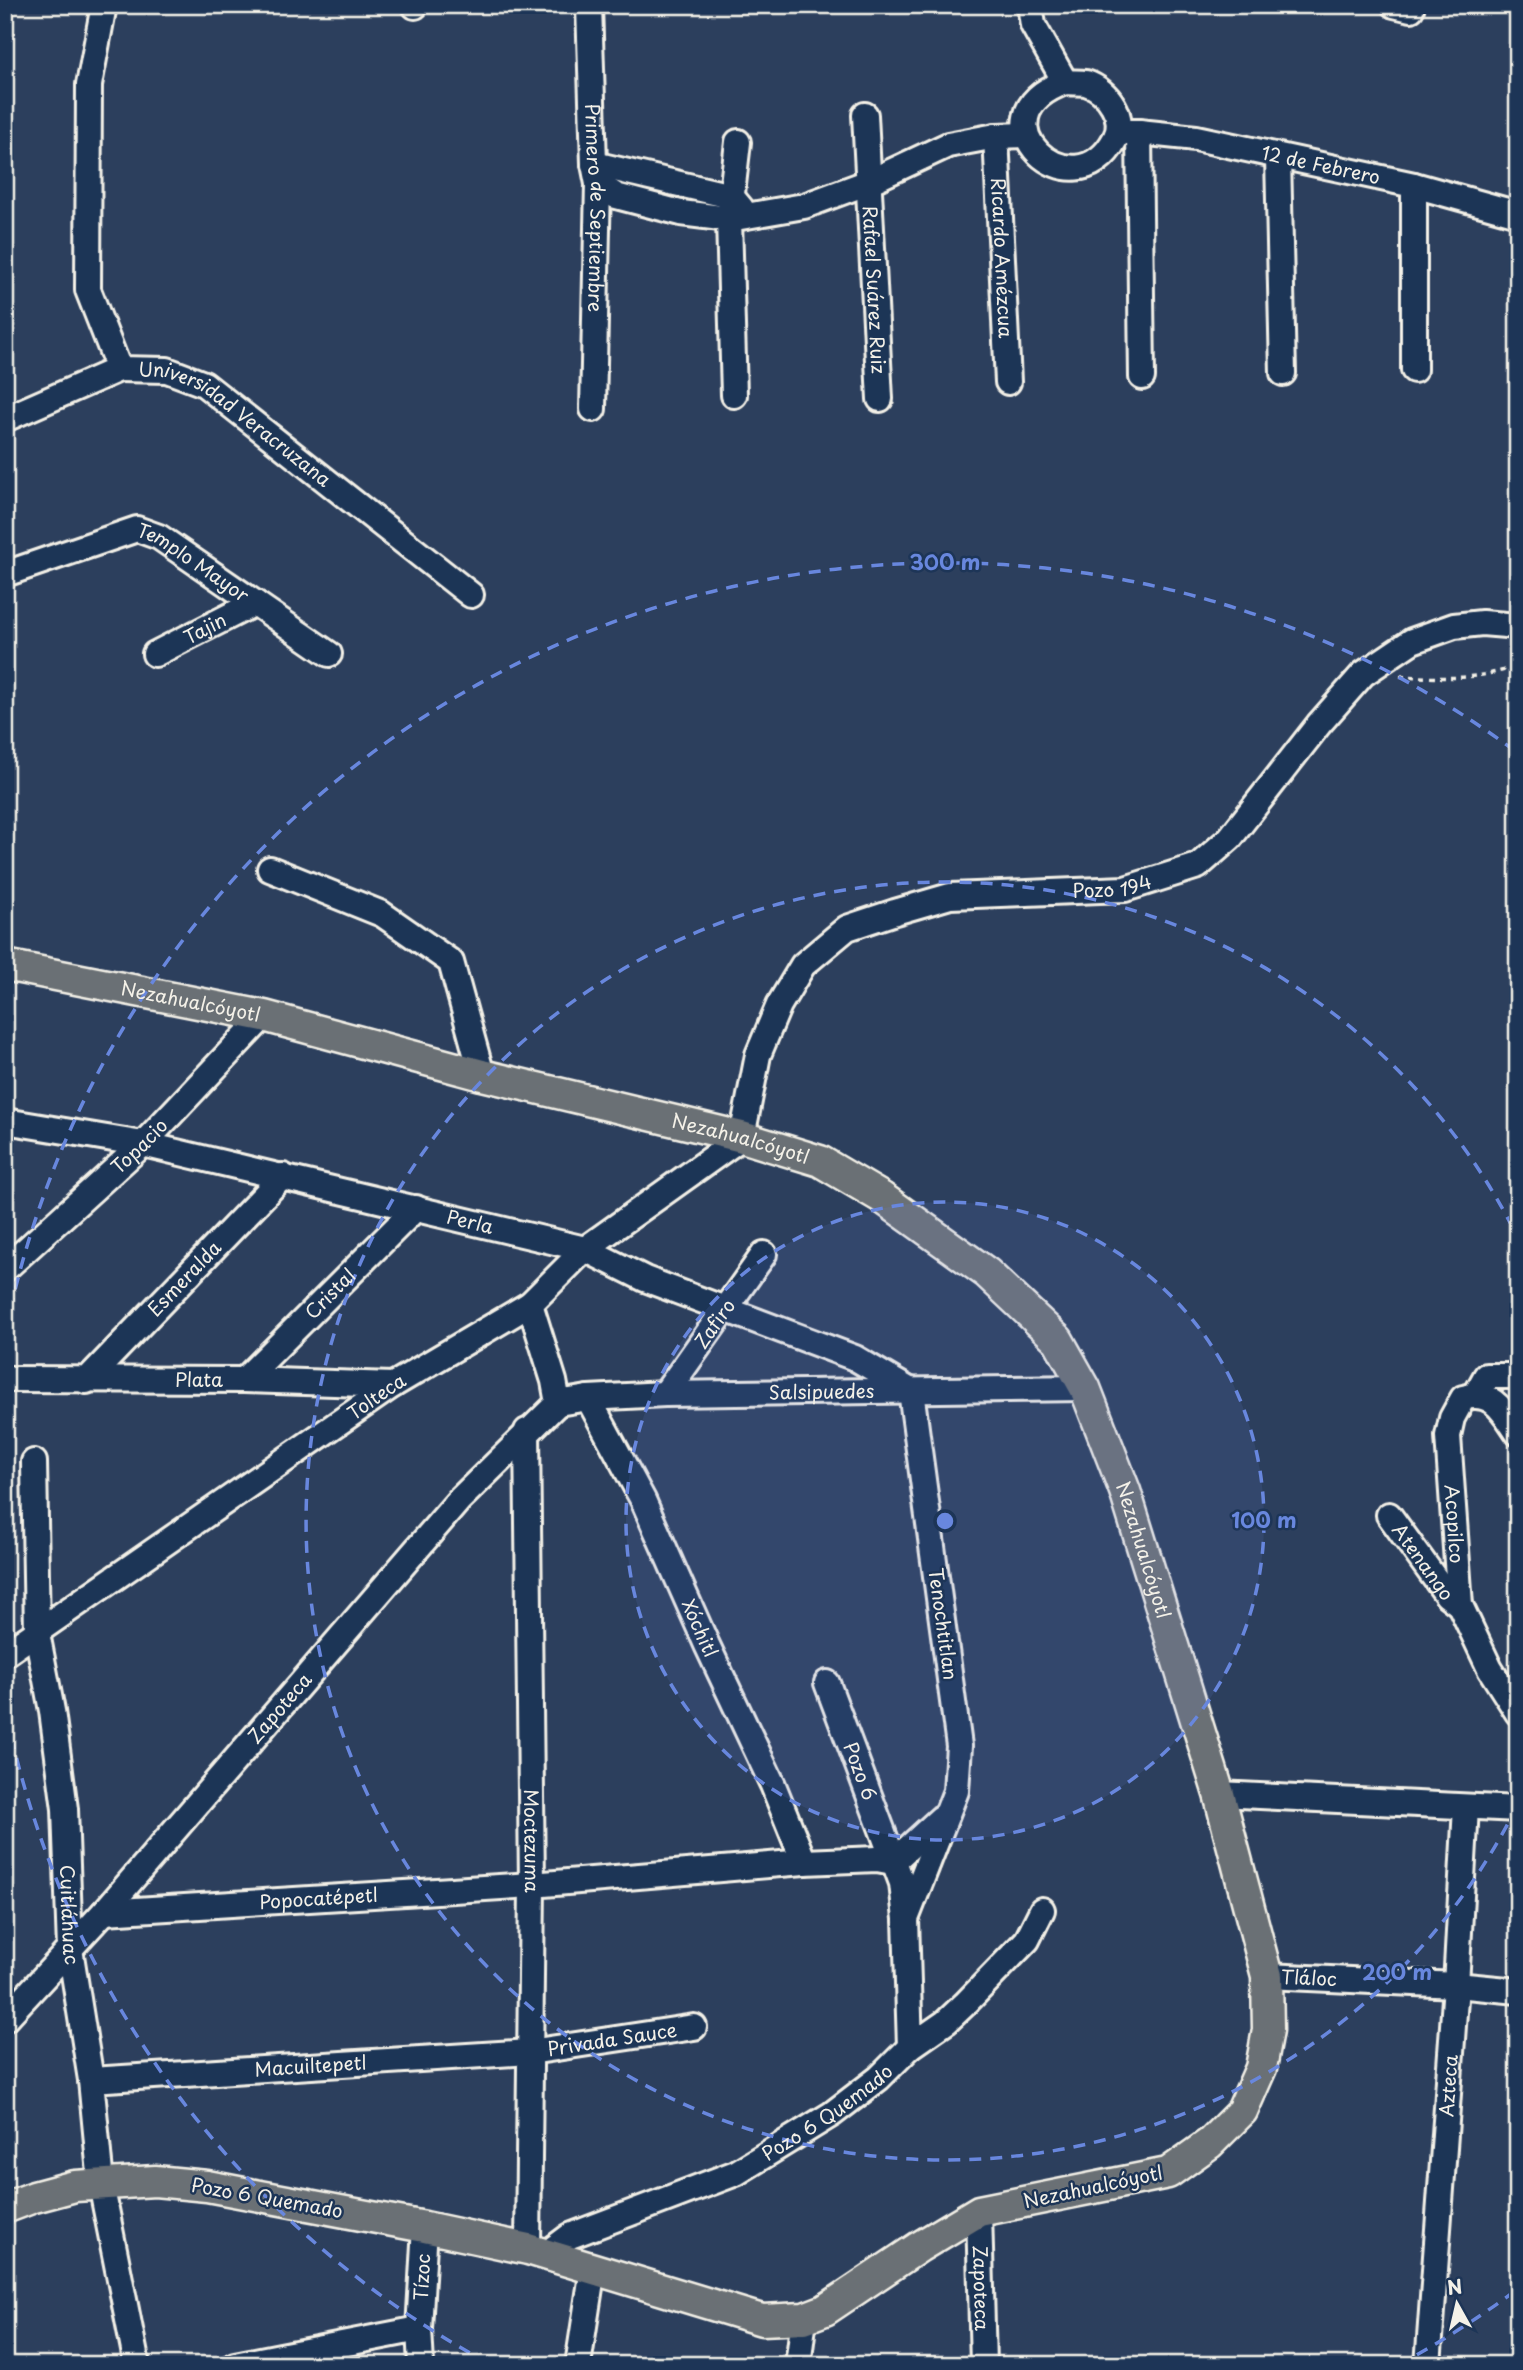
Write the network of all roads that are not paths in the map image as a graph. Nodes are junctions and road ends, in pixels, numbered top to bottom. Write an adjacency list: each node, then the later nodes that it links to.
1 (104, 5): 16 (street, Universidad Veracruzana)
2 (589, 5): 11 (street, Primero de Septiembre)
3 (1030, 5): 4 (street)
4 (1065, 82): 6 (street); 7 (street)
5 (865, 115): 12 (street, Rafael Suárez Ruiz)
6 (1129, 132): 7 (street); 10 (street, 12 de Febrero); 19 (street)
7 (1025, 135): 8 (street)
8 (996, 136): 12 (street); 20 (street, Ricardo Amézcua)
9 (738, 142): 14 (street)
10 (1278, 157): 13 (street, 12 de Febrero); 18 (street)
11 (596, 174): 14 (street); 23 (street, Primero de Septiembre)
12 (869, 182): 14 (street); 22 (street, Rafael Suárez Ruiz)
13 (1413, 185): 15 (street, 12 de Febrero); 17 (street)
14 (736, 210): 21 (street)
15 (1518, 214)
16 (119, 369): 24 (street); 26 (street, Universidad Veracruzana)
17 (1414, 370)
18 (1283, 373)
19 (1142, 377)
20 (1008, 382)
21 (734, 395)
22 (880, 399)
23 (593, 409)
24 (5, 419)
25 (5, 574): 27 (street, Templo Mayor)
26 (471, 595)
27 (255, 603): 29 (street, Tajin); 30 (street, Templo Mayor)
28 (1518, 626): 36 (street, Pozo 194)
29 (155, 654)
30 (328, 654)
31 (270, 869): 34 (street)
32 (5, 965): 33 (main road, Nezahualcóyotl)
33 (264, 1016): 34 (main road, Nezahualcóyotl); 37 (street, Topacio)
34 (482, 1075): 36 (main road, Nezahualcóyotl)
35 (5, 1121): 37 (street, Perla)
36 (742, 1137): 40 (street, Tolteca); 50 (main road, Nezahualcóyotl)
37 (144, 1143): 38 (street, Perla); 42 (street, Topacio)
38 (283, 1177): 39 (street, Perla); 48 (street, Esmeralda)
39 (416, 1208): 40 (street, Perla); 47 (street, Cristal)
40 (585, 1249): 43 (street, Tolteca); 44 (street, Perla)
41 (764, 1254): 44 (street, Zafiro)
42 (6, 1268)
43 (530, 1304): 49 (street, Tolteca); 55 (street)
44 (724, 1308): 51 (street, Perla); 52 (street, Zafiro)
45 (1518, 1376): 53 (street)
46 (5, 1380): 48 (street, Plata)
47 (244, 1380): 48 (street, Plata); 49 (street, Plata)
48 (86, 1381)
49 (393, 1385): 61 (street, Tolteca)
50 (1085, 1388): 51 (street, Salsipuedes); 65 (main road, Nezahualcóyotl)
51 (911, 1391): 52 (street, Salsipuedes); 68 (street, Tenochtitlan)
52 (665, 1394): 54 (street, Salsipuedes)
53 (1476, 1394): 57 (street); 60 (street, Acopilco)
54 (588, 1398): 55 (street, Salsipuedes); 69 (street, Xóchitl)
55 (558, 1403): 56 (street, Zapoteca)
56 (527, 1431): 71 (street, Moctezuma); 73 (street, Zapoteca)
57 (1518, 1433)
58 (34, 1462): 61 (street, Cuitláhuac)
59 (1389, 1515): 60 (street, Atenango)
60 (1460, 1605): 64 (street, Acopilco)
61 (37, 1633): 62 (street, Tolteca); 75 (street, Cuitláhuac)
62 (5, 1654)
63 (827, 1682): 70 (street, Pozo 6)
64 (1518, 1713)
65 (1219, 1794): 66 (street); 76 (main road, Nezahualcóyotl)
66 (1466, 1807): 67 (street); 77 (street, Azteca)
67 (1518, 1809)
68 (947, 1813): 70 (street); 74 (street, Tenochtitlan)
69 (804, 1862): 70 (street); 71 (street)
70 (893, 1862): 74 (street, Pozo 6)
71 (532, 1885): 73 (street, Popocatépetl); 82 (street, Moctezuma)
72 (1042, 1910): 81 (street, Pozo 6 Quemado)
73 (104, 1912): 75 (street, Zapoteca)
74 (906, 1919): 81 (street, Pozo 6 Quemado)
75 (70, 1949): 79 (street, Zapoteca); 83 (street, Cuitláhuac)
76 (1267, 1976): 77 (street, Tláloc); 86 (main road, Nezahualcóyotl)
77 (1456, 1985): 78 (street, Tláloc); 98 (street, Azteca)
78 (1518, 1992)
79 (5, 2019)
80 (694, 2027): 82 (street, Privada Sauce)
81 (911, 2047): 88 (street, Pozo 6 Quemado)
82 (530, 2052): 83 (street, Macuiltepetl); 88 (street, Moctezuma)
83 (91, 2080): 84 (street, Cuitláhuac)
84 (101, 2184): 85 (main road, Pozo 6 Quemado); 87 (main road, Pozo 6 Quemado); 92 (street, Cuitláhuac)
85 (5, 2208)
86 (979, 2211): 90 (main road, Nezahualcóyotl); 97 (street, Zapoteca)
87 (425, 2227): 88 (main road, Pozo 6 Quemado); 91 (street, Tízoc)
88 (537, 2252): 89 (main road, Nezahualcóyotl)
89 (593, 2268): 90 (main road, Nezahualcóyotl); 95 (street)
90 (804, 2318): 96 (street)
91 (419, 2329): 93 (street, Tízoc); 94 (street, Tízoc)
92 (137, 2365)
93 (235, 2365)
94 (421, 2365)
95 (578, 2365)
96 (798, 2365)
97 (983, 2365)
98 (1429, 2365)

